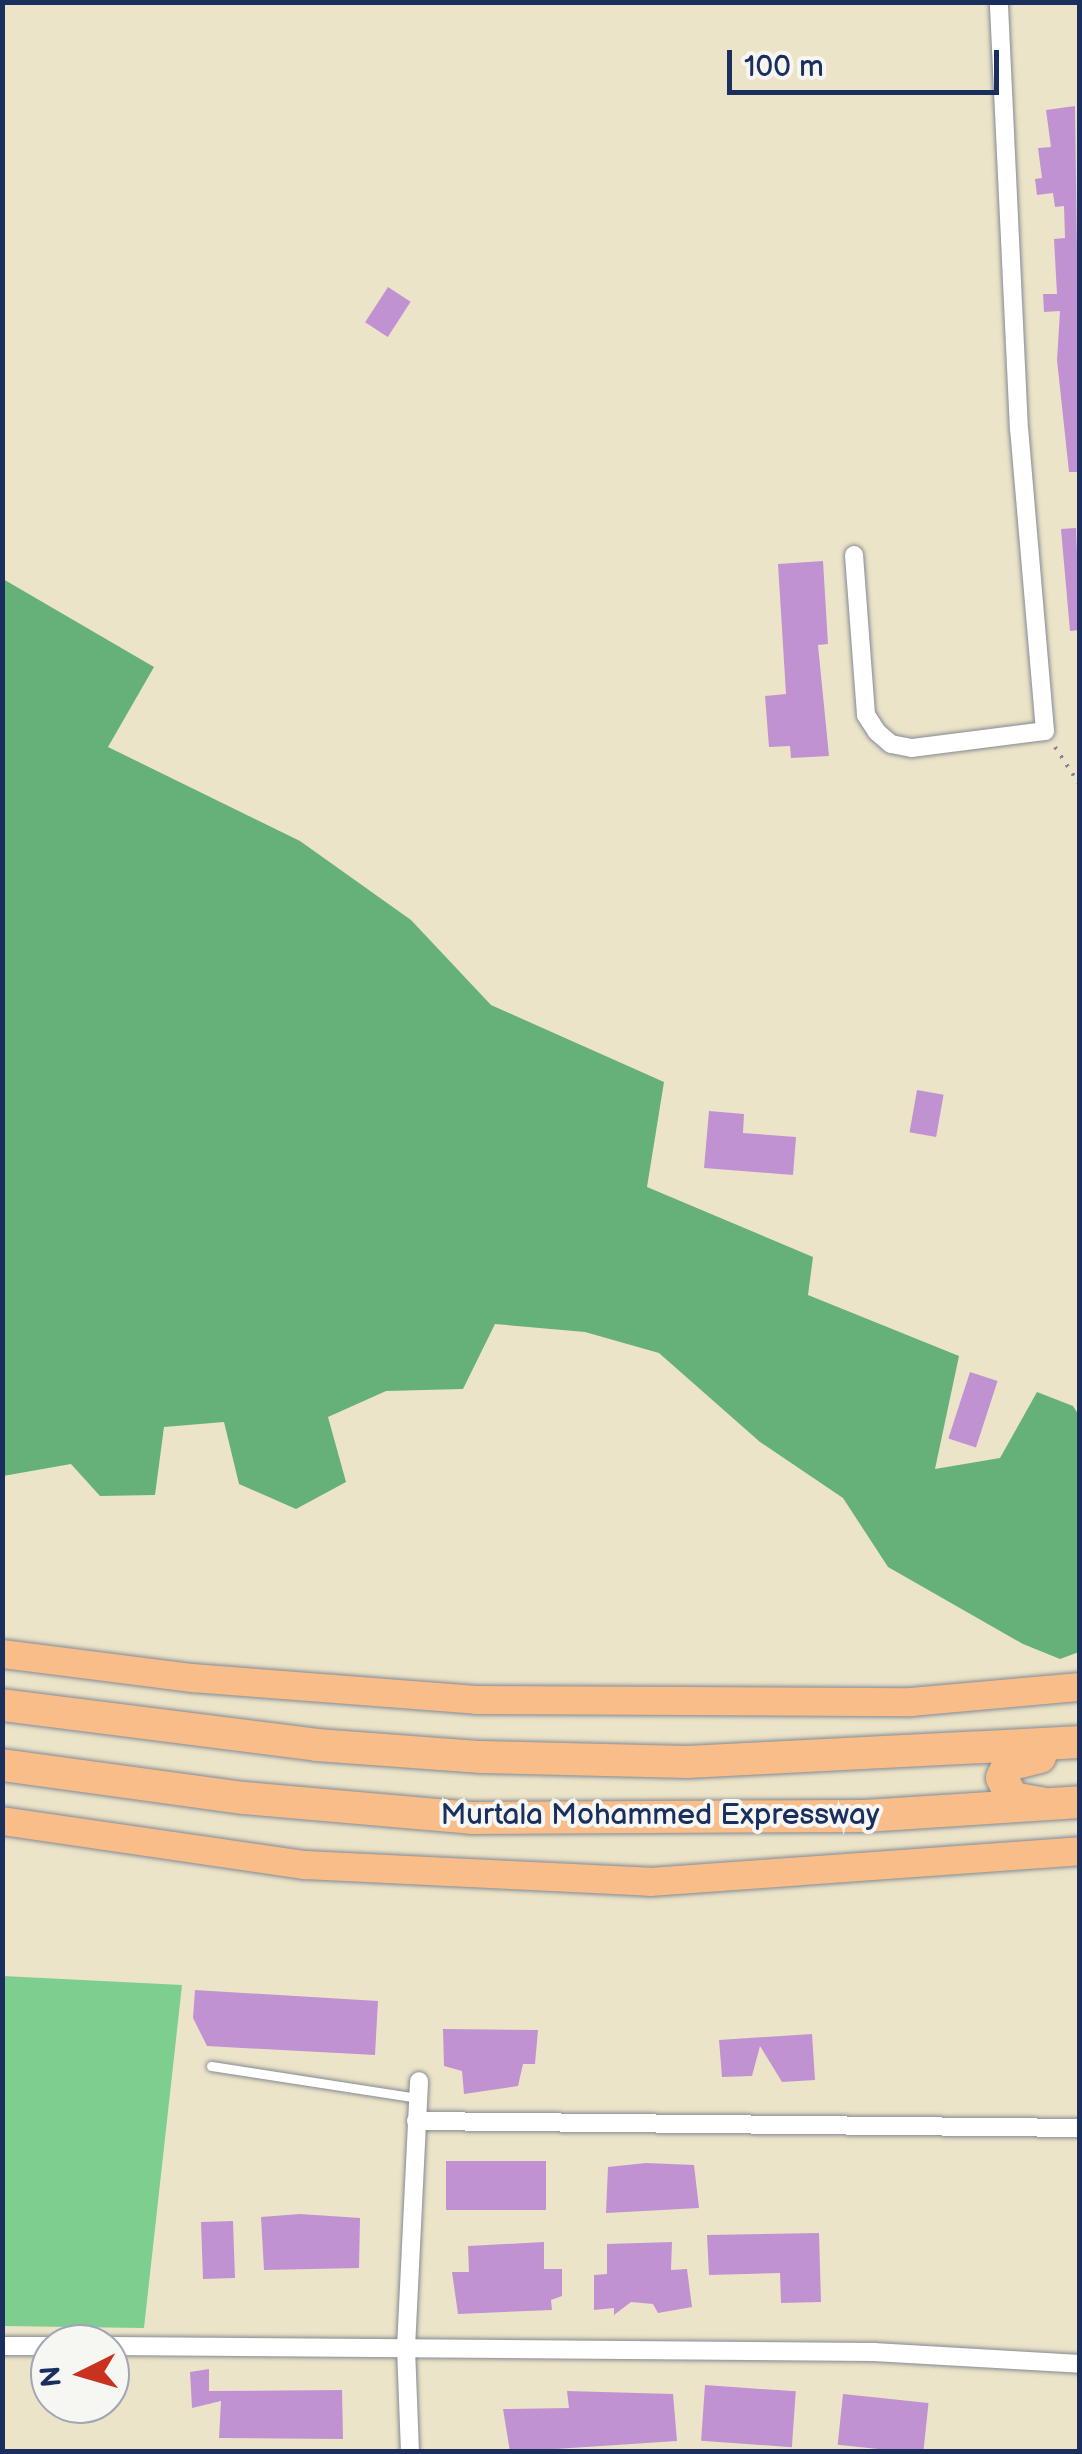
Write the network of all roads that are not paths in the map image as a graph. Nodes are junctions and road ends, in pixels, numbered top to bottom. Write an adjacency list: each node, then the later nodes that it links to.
1 (999, 2): 2 (street)
2 (854, 555)
3 (2, 1654): 4 (main road)
4 (1080, 1687)
5 (2, 1688): 7 (highway)
6 (2, 1705): 7 (highway, Murtala Mohammed Expressway)
7 (70, 1716): 8 (highway, Murtala Mohammed Expressway)
8 (1080, 1742)
9 (1080, 1752): 13 (highway)
10 (2, 1765): 11 (highway, Murtala Mohammed Expressway)
11 (53, 1775): 12 (highway); 13 (highway, Murtala Mohammed Expressway)
12 (2, 1784)
13 (1068, 1803)
14 (2, 1821): 15 (main road, Murtala Mohammed Expressway)
15 (1080, 1851)
16 (211, 2066): 17 (lane)
17 (418, 2089): 18 (street)
18 (416, 2121): 19 (street); 23 (street)
19 (1080, 2128)
20 (2, 2346): 21 (street)
21 (30, 2346)
22 (130, 2346): 23 (street)
23 (406, 2348): 24 (street); 25 (street)
24 (1080, 2364)
25 (410, 2452)

